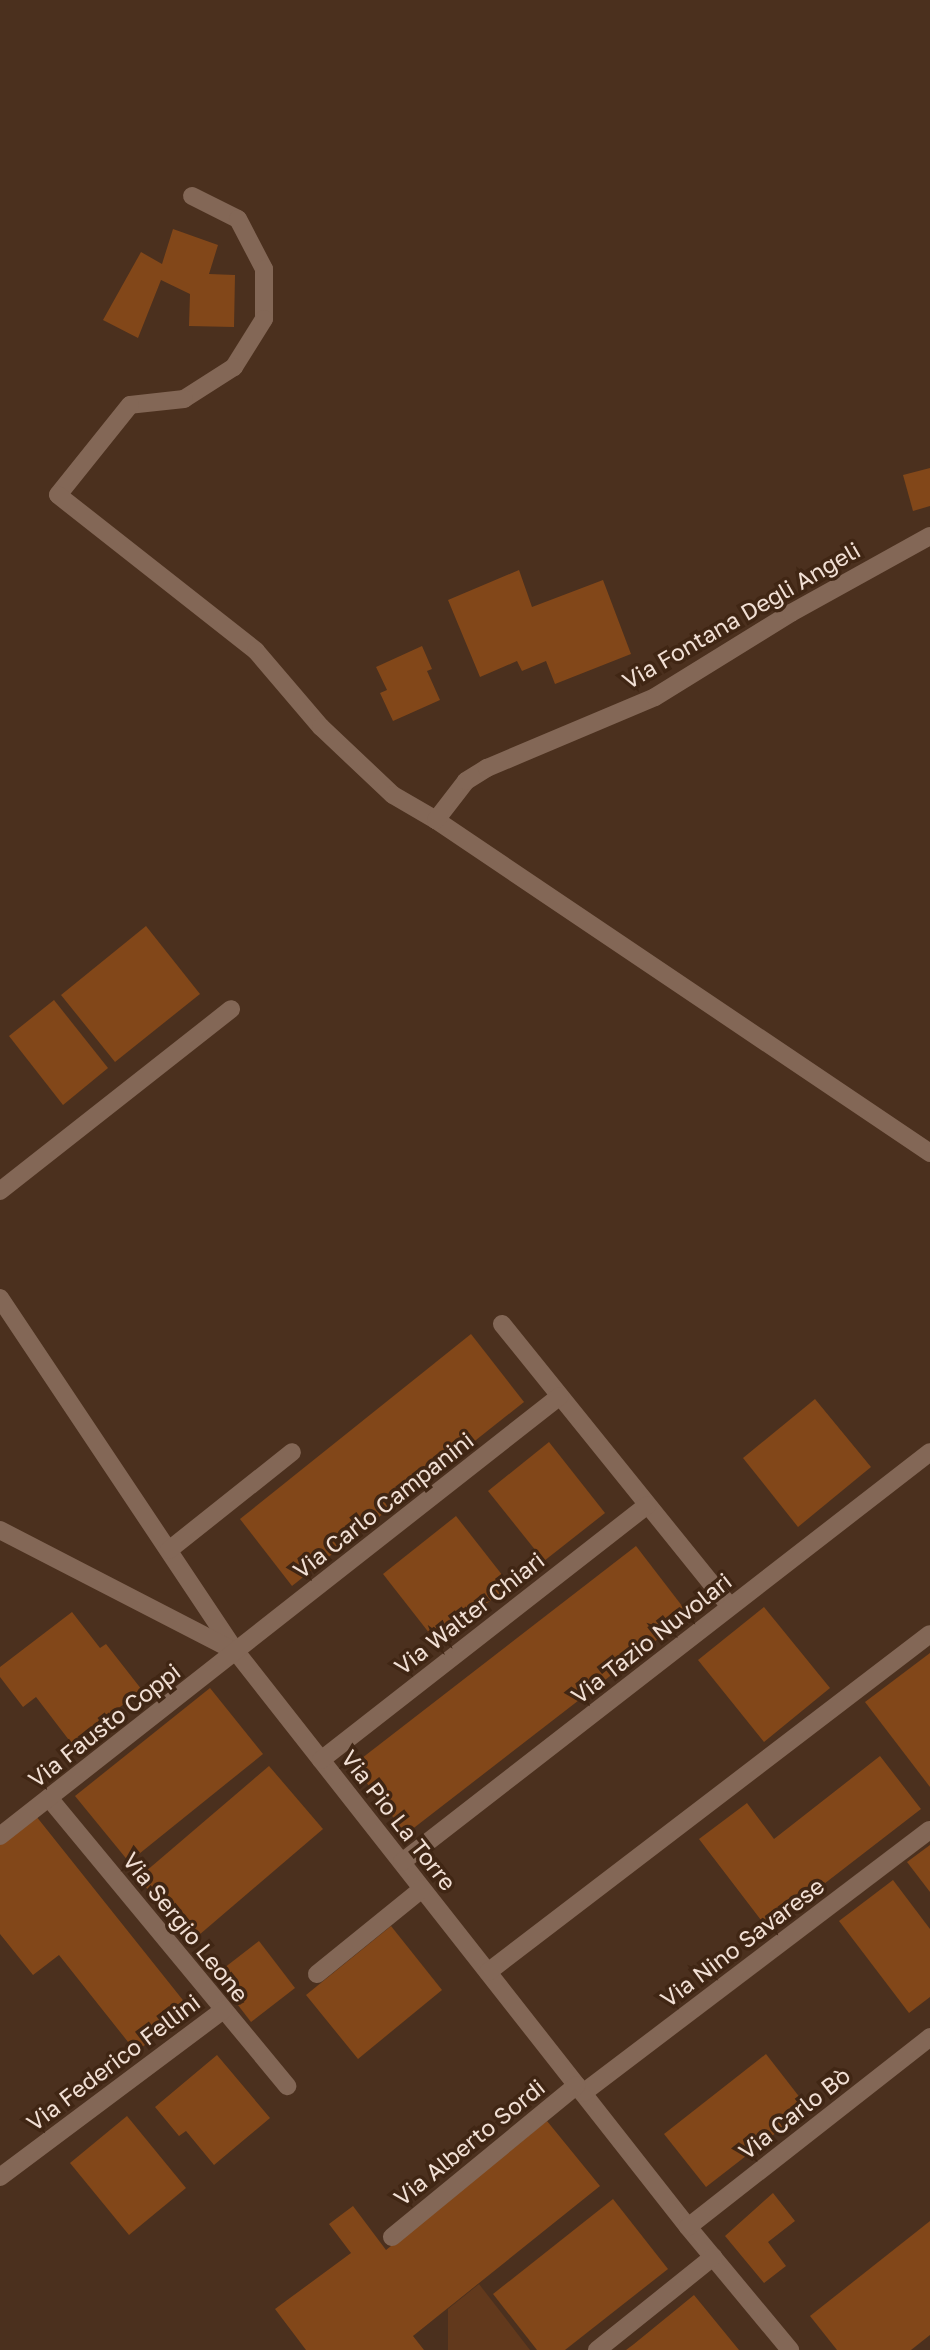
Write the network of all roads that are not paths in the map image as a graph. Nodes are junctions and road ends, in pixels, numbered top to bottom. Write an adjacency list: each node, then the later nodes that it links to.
1 (192, 196): 3 (street)
2 (930, 536): 3 (street, Via Fontana Degli Angeli)
3 (436, 820): 5 (street)
4 (231, 1009): 6 (street)
5 (930, 1153)
6 (0, 1191)
7 (0, 1298): 14 (street, Via Pio La Torre)
8 (502, 1324): 9 (street)
9 (560, 1396): 12 (street); 17 (street, Via Carlo Campanini)
10 (292, 1452): 14 (street)
11 (930, 1452): 15 (street, Via Tazio Nuvolari)
12 (647, 1505): 15 (street); 18 (street, Via Walter Chiari)
13 (0, 1530): 17 (street)
14 (169, 1550): 17 (street, Via Pio La Torre)
15 (730, 1607): 22 (street, Via Tazio Nuvolari)
16 (930, 1634): 24 (street)
17 (237, 1653): 18 (street, Via Pio La Torre); 19 (street, Via Fausto Coppi)
18 (321, 1760): 22 (street, Via Pio La Torre)
19 (49, 1798): 21 (street, Via Fausto Coppi); 26 (street, Via Sergio Leone)
20 (930, 1830): 29 (street, Via Nino Savarese)
21 (0, 1836)
22 (402, 1862): 23 (street, Via Pio La Torre)
23 (422, 1889): 24 (street, Via Pio La Torre); 25 (street)
24 (488, 1972): 29 (street, Via Pio La Torre)
25 (317, 1974)
26 (222, 2010): 28 (street, Via Sergio Leone); 30 (street, Via Federico Fellini)
27 (930, 2037): 31 (street, Via Carlo Bò)
28 (287, 2086)
29 (580, 2089): 31 (street, Via Pio La Torre); 32 (street, Via Alberto Sordi)
30 (0, 2177)
31 (688, 2227): 33 (street, Via Pio La Torre)
32 (392, 2237)
33 (713, 2257): 34 (street); 35 (street, Via Pio La Torre)
34 (597, 2350)
35 (790, 2350)

